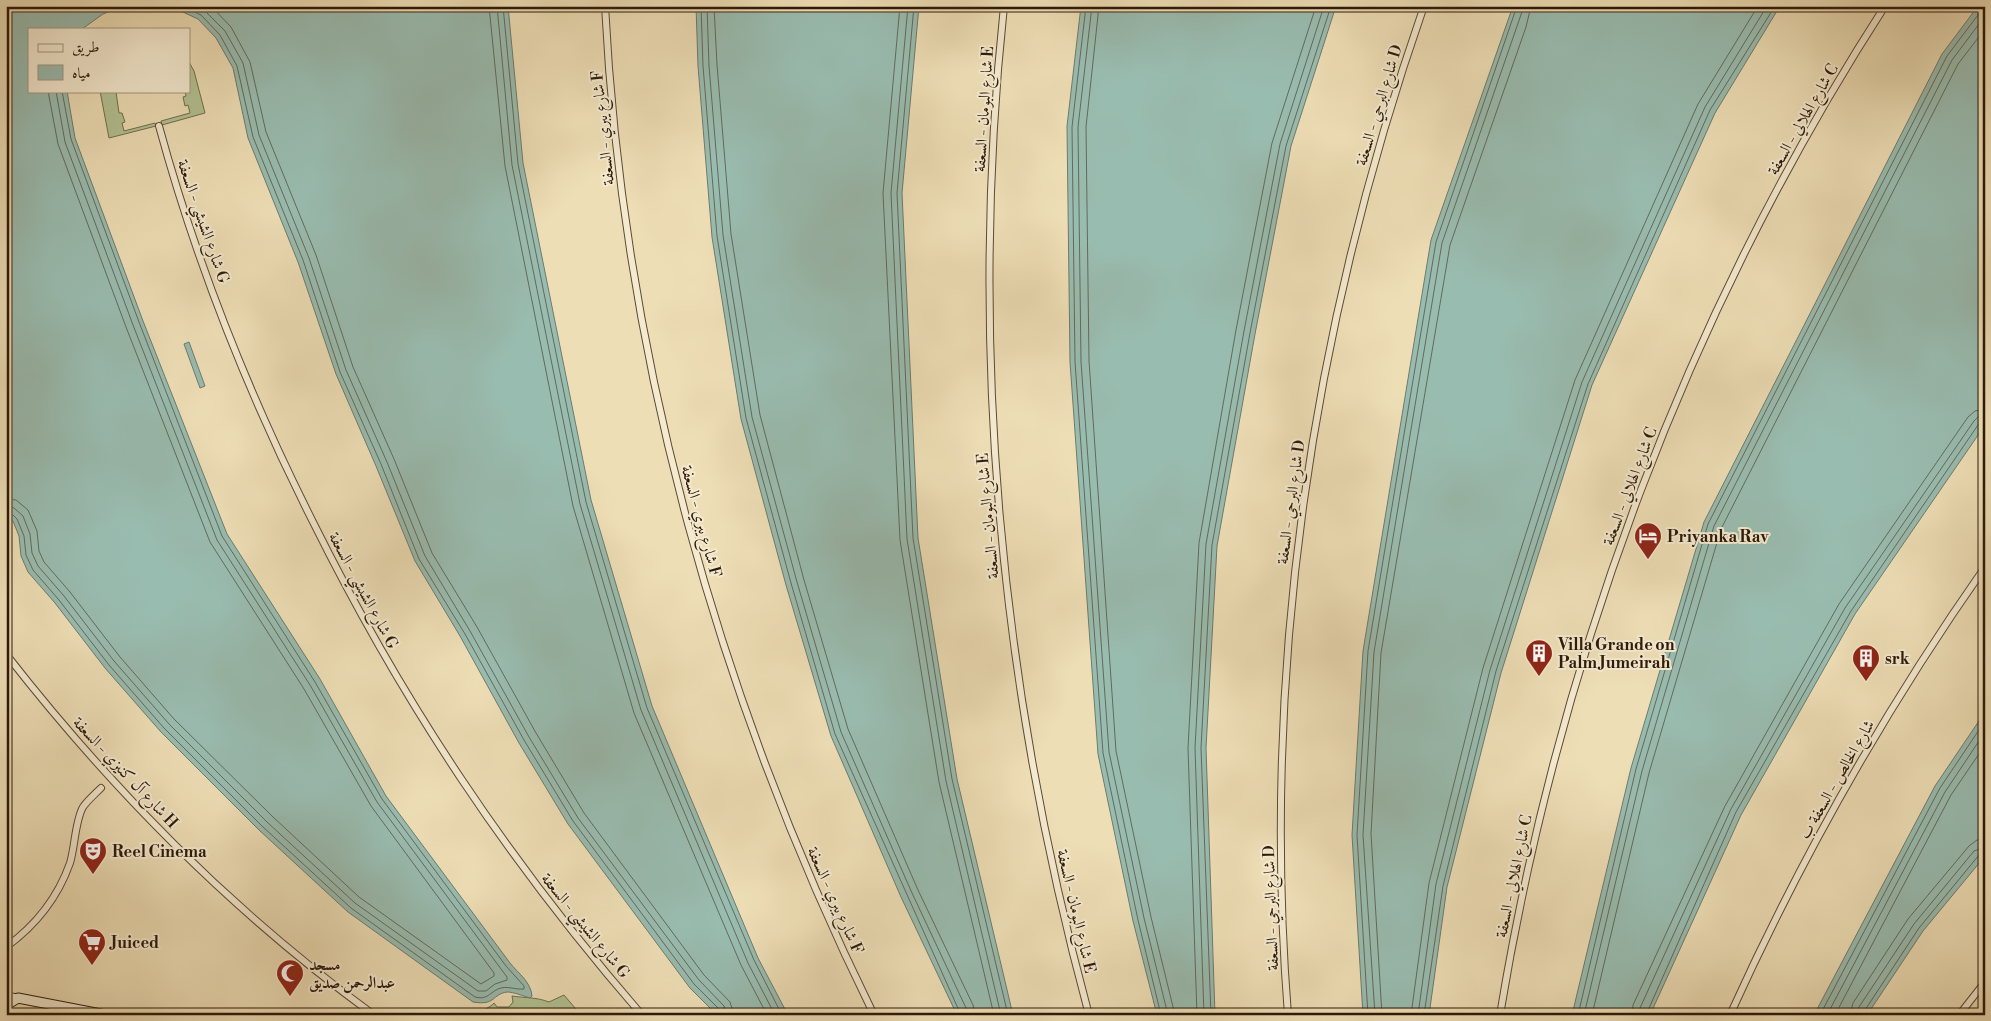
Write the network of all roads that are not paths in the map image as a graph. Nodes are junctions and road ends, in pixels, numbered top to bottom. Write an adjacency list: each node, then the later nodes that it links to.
1 (605, 6): 17 (street, شارع يبري - السعفة F)
2 (1004, 6): 18 (street, شارع البومان - السعفة E)
3 (1424, 6): 19 (street, شارع البرحي - السعفة D)
4 (1885, 6): 20 (street, شارع الهلالي - السعفة C)
5 (159, 126): 16 (street, شارع الشيشي - السعفة G)
6 (1985, 567): 21 (street, شارع الخالص - السعفة ب)
7 (6, 654): 15 (street, شارع آل كنيزي - السعفة H)
8 (101, 788): 9 (street)
9 (6, 947)
10 (1985, 982): 22 (street)
11 (6, 995): 12 (street)
12 (18, 998): 13 (street); 14 (street)
13 (6, 1005)
14 (106, 1015)
15 (374, 1015)
16 (642, 1015)
17 (874, 1015)
18 (1089, 1015)
19 (1288, 1015)
20 (1500, 1015)
21 (1730, 1015)
22 (1959, 1015)

